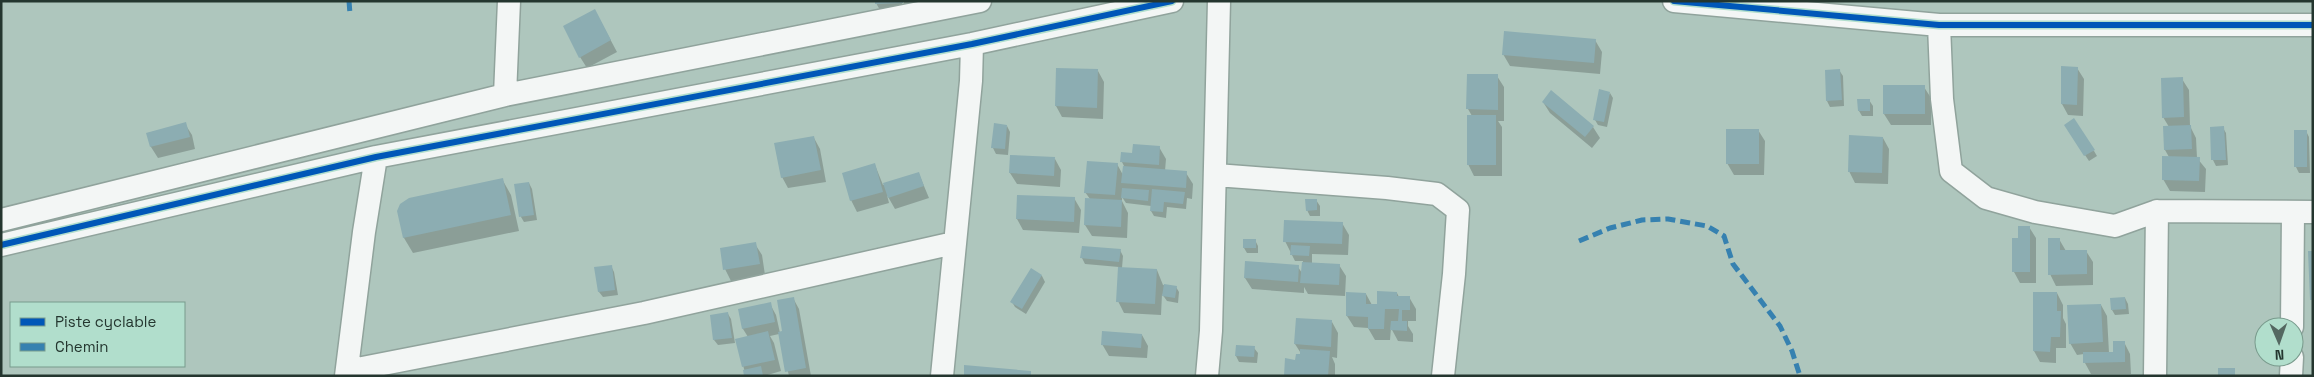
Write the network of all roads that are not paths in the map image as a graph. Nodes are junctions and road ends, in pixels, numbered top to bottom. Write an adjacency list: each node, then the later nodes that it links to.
1 (509, 1): 9 (street)
2 (980, 1): 9 (street)
3 (1172, 1): 8 (street)
4 (1219, 1): 11 (street)
5 (1674, 1): 6 (street)
6 (1939, 25): 7 (street); 12 (street)
7 (2313, 25)
8 (972, 44): 10 (street); 15 (street)
9 (505, 95): 14 (street)
10 (376, 157): 16 (street); 18 (street)
11 (1216, 175): 20 (street); 21 (street)
12 (2157, 211): 13 (street); 22 (street)
13 (2303, 212): 17 (street)
14 (1, 220)
15 (954, 243): 18 (street); 19 (street)
16 (1, 245)
17 (2293, 317)
18 (347, 373)
19 (942, 376)
20 (1207, 376)
21 (1443, 376)
22 (2154, 376)

